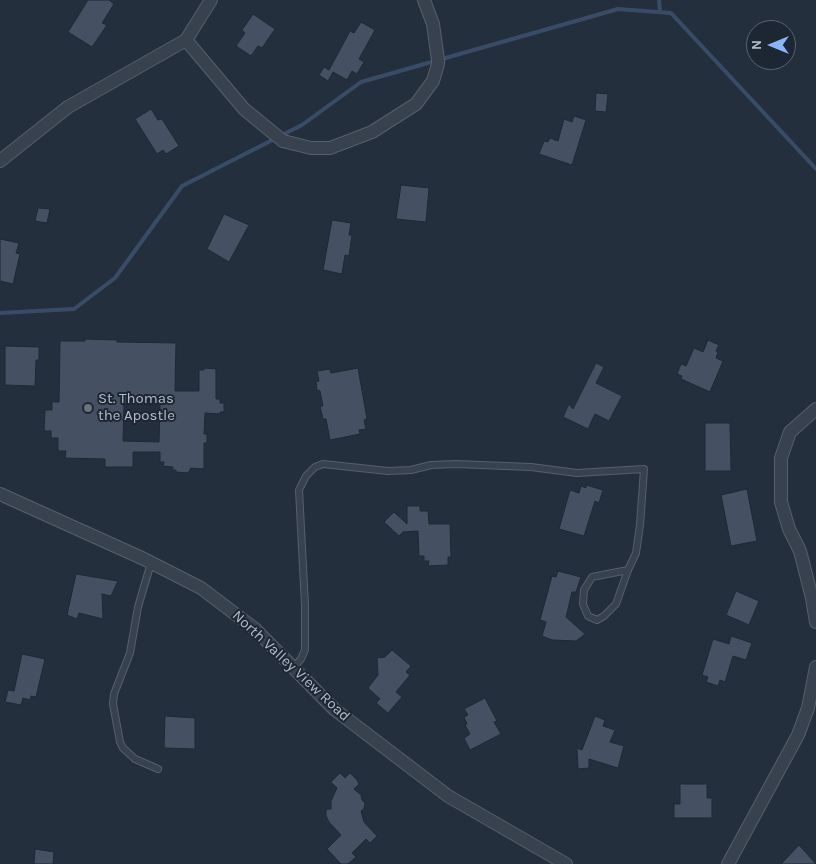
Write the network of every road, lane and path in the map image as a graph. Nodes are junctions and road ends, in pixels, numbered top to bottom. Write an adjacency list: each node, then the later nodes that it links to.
1 (211, 0): 3 (street)
2 (424, 0): 3 (street)
3 (186, 40): 4 (street)
4 (0, 161)
5 (816, 409): 9 (street)
6 (0, 494): 7 (street, North Valley View Road)
7 (151, 563): 11 (street, North Valley View Road); 12 (lane)
8 (628, 570): 8 (lane); 11 (lane)
9 (816, 622)
10 (816, 667): 14 (street)
11 (293, 668): 13 (street, North Valley View Road)
12 (158, 769)
13 (566, 864)
14 (728, 864)

